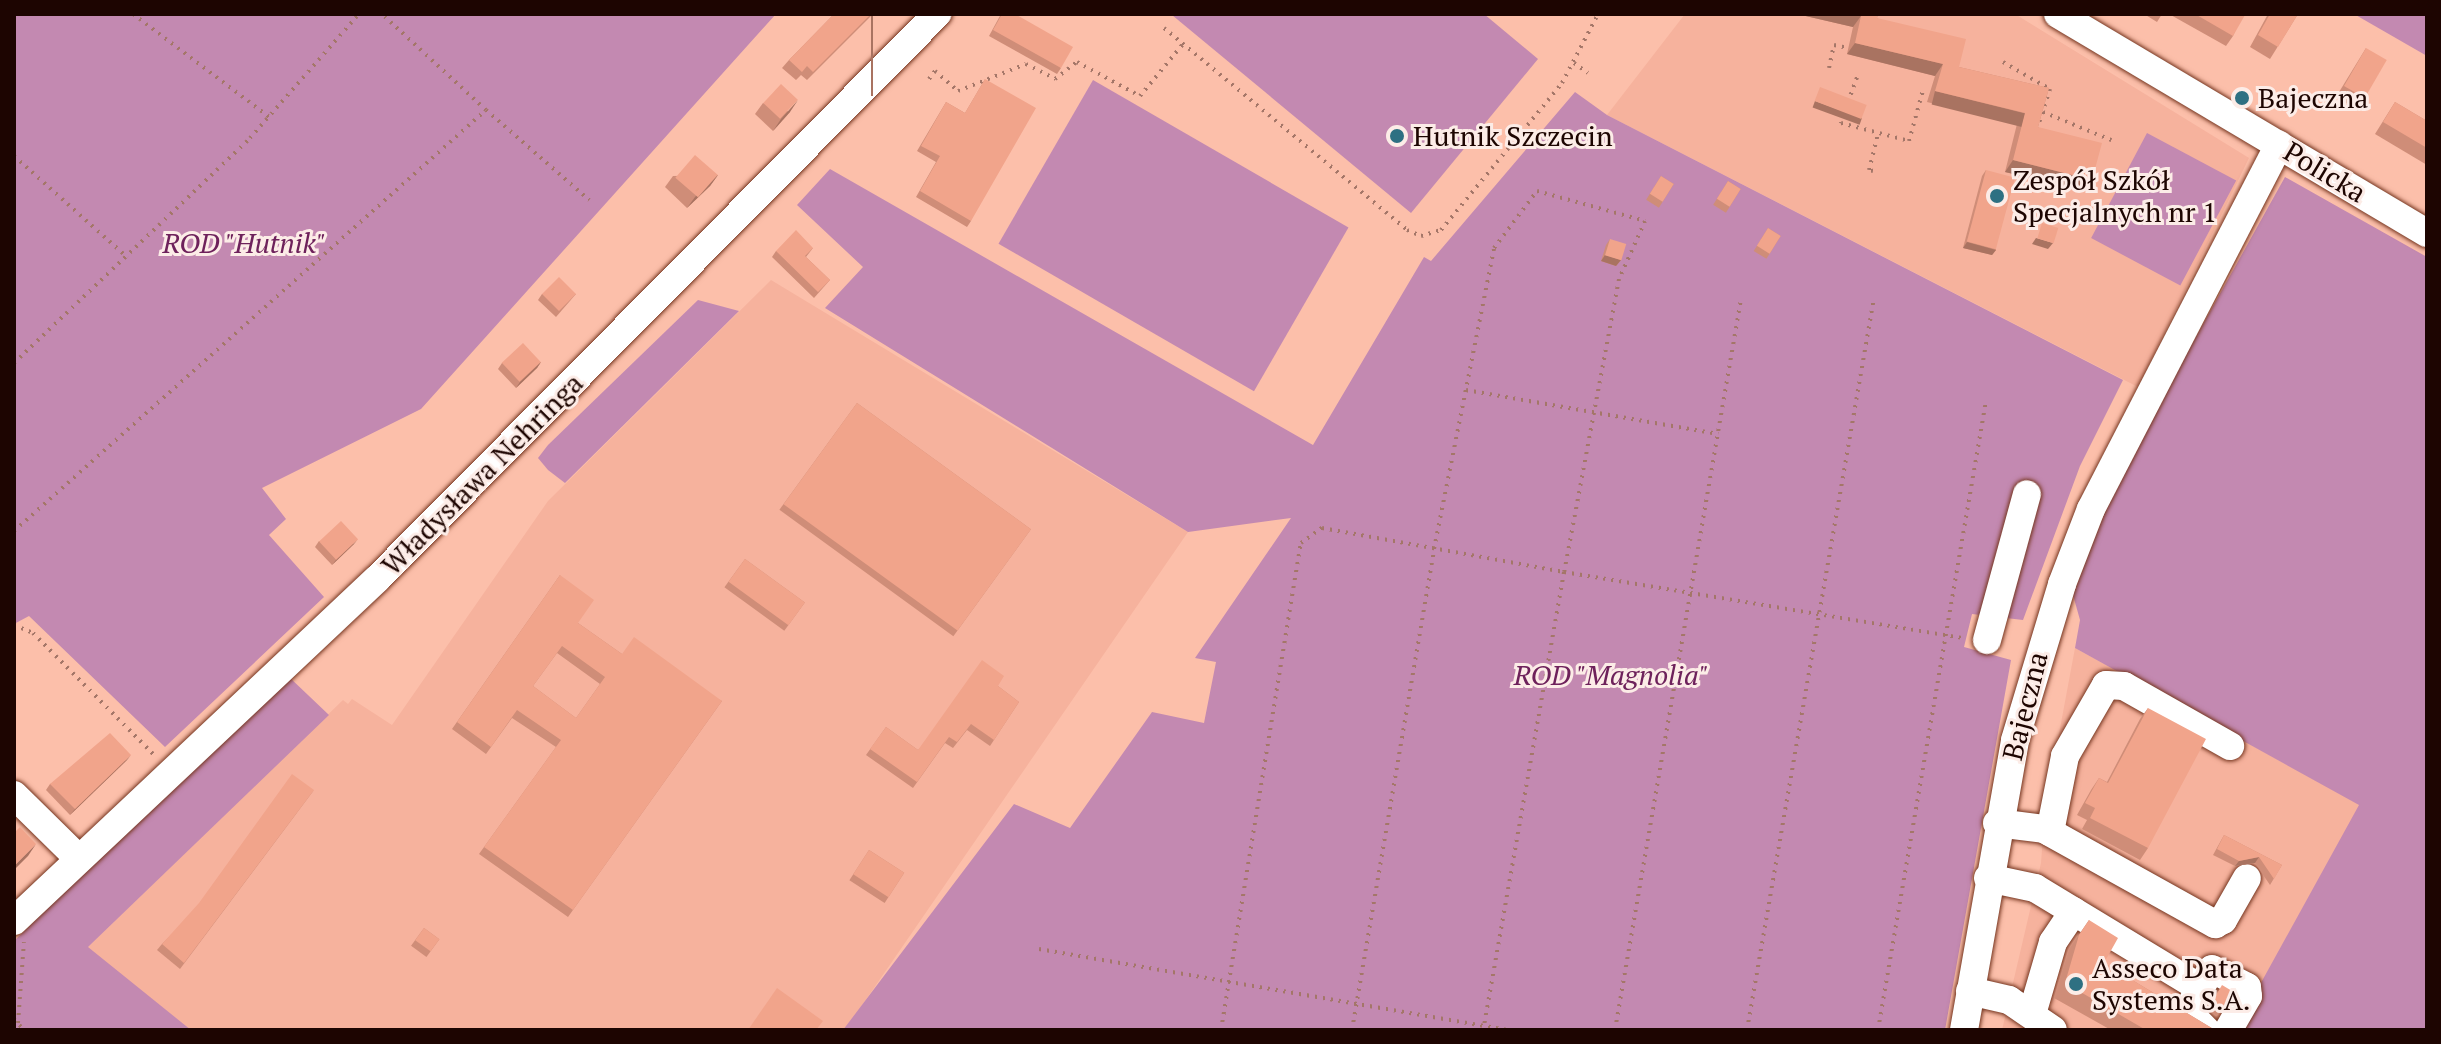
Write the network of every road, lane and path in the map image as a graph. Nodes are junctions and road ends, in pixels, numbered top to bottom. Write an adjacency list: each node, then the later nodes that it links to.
1 (133, 14): 19 (path)
2 (359, 14): 19 (path)
3 (382, 14): 17 (path)
4 (937, 14): 46 (street, Władysława Nehringa)
5 (1598, 14): 11 (path)
6 (2058, 14): 23 (street, Policka)
7 (1164, 28): 8 (path)
8 (1183, 44): 11 (path); 15 (path)
9 (1848, 48): 12 (path)
10 (2003, 62): 18 (path)
11 (1574, 63): 13 (path)
12 (1829, 68)
13 (1588, 73)
14 (1858, 74): 21 (path)
15 (929, 79)
16 (1923, 90): 21 (path)
17 (486, 110): 26 (path); 37 (path)
18 (2043, 112): 20 (path); 22 (path)
19 (269, 117): 28 (path)
20 (2038, 127)
21 (1879, 133): 25 (path)
22 (2111, 140)
23 (2279, 145): 27 (street, Policka); 48 (street, Bajeczna)
24 (14, 156): 28 (path)
25 (1873, 171)
26 (589, 200)
27 (2427, 233)
28 (127, 257): 31 (path)
29 (1874, 298): 41 (path)
30 (1741, 299): 35 (path)
31 (14, 363)
32 (1466, 390): 34 (path); 34 (path); 38 (path)
33 (1986, 401): 43 (path)
34 (1595, 412): 35 (path); 39 (path)
35 (1718, 434): 40 (path)
36 (2027, 494): 44 (street)
37 (14, 531)
38 (1434, 549): 39 (path); 56 (path); 59 (path)
39 (1564, 572): 40 (path); 62 (path)
40 (1691, 592): 41 (path); 67 (path)
41 (1818, 613): 43 (path); 68 (path)
42 (14, 625): 46 (path)
43 (1946, 636): 44 (path); 69 (path)
44 (1976, 639)
45 (2230, 746): 49 (street)
46 (170, 771): 50 (street, Władysława Nehringa)
47 (14, 795): 50 (street)
48 (1997, 823): 49 (street); 51 (street, Bajeczna)
49 (2050, 832): 52 (street)
50 (77, 857): 54 (street, Władysława Nehringa)
51 (1988, 878): 53 (street); 58 (street, Bajeczna)
52 (2247, 878)
53 (2074, 911): 57 (street); 61 (street)
54 (20, 915): 60 (path)
55 (1039, 949): 56 (path)
56 (1230, 982): 59 (path); 64 (path)
57 (2200, 988): 71 (street); 72 (street)
58 (1970, 991): 61 (street); 70 (street, Bajeczna)
59 (1356, 1003): 62 (path); 65 (path)
60 (16, 1021): 63 (path)
61 (2042, 1022)
62 (1484, 1028): 66 (path)
63 (24, 1030)
64 (1221, 1030)
65 (1352, 1030)
66 (1509, 1030)
67 (1615, 1030)
68 (1747, 1030)
69 (1878, 1030)
70 (1964, 1030)
71 (2206, 1030)
72 (2228, 1030)

